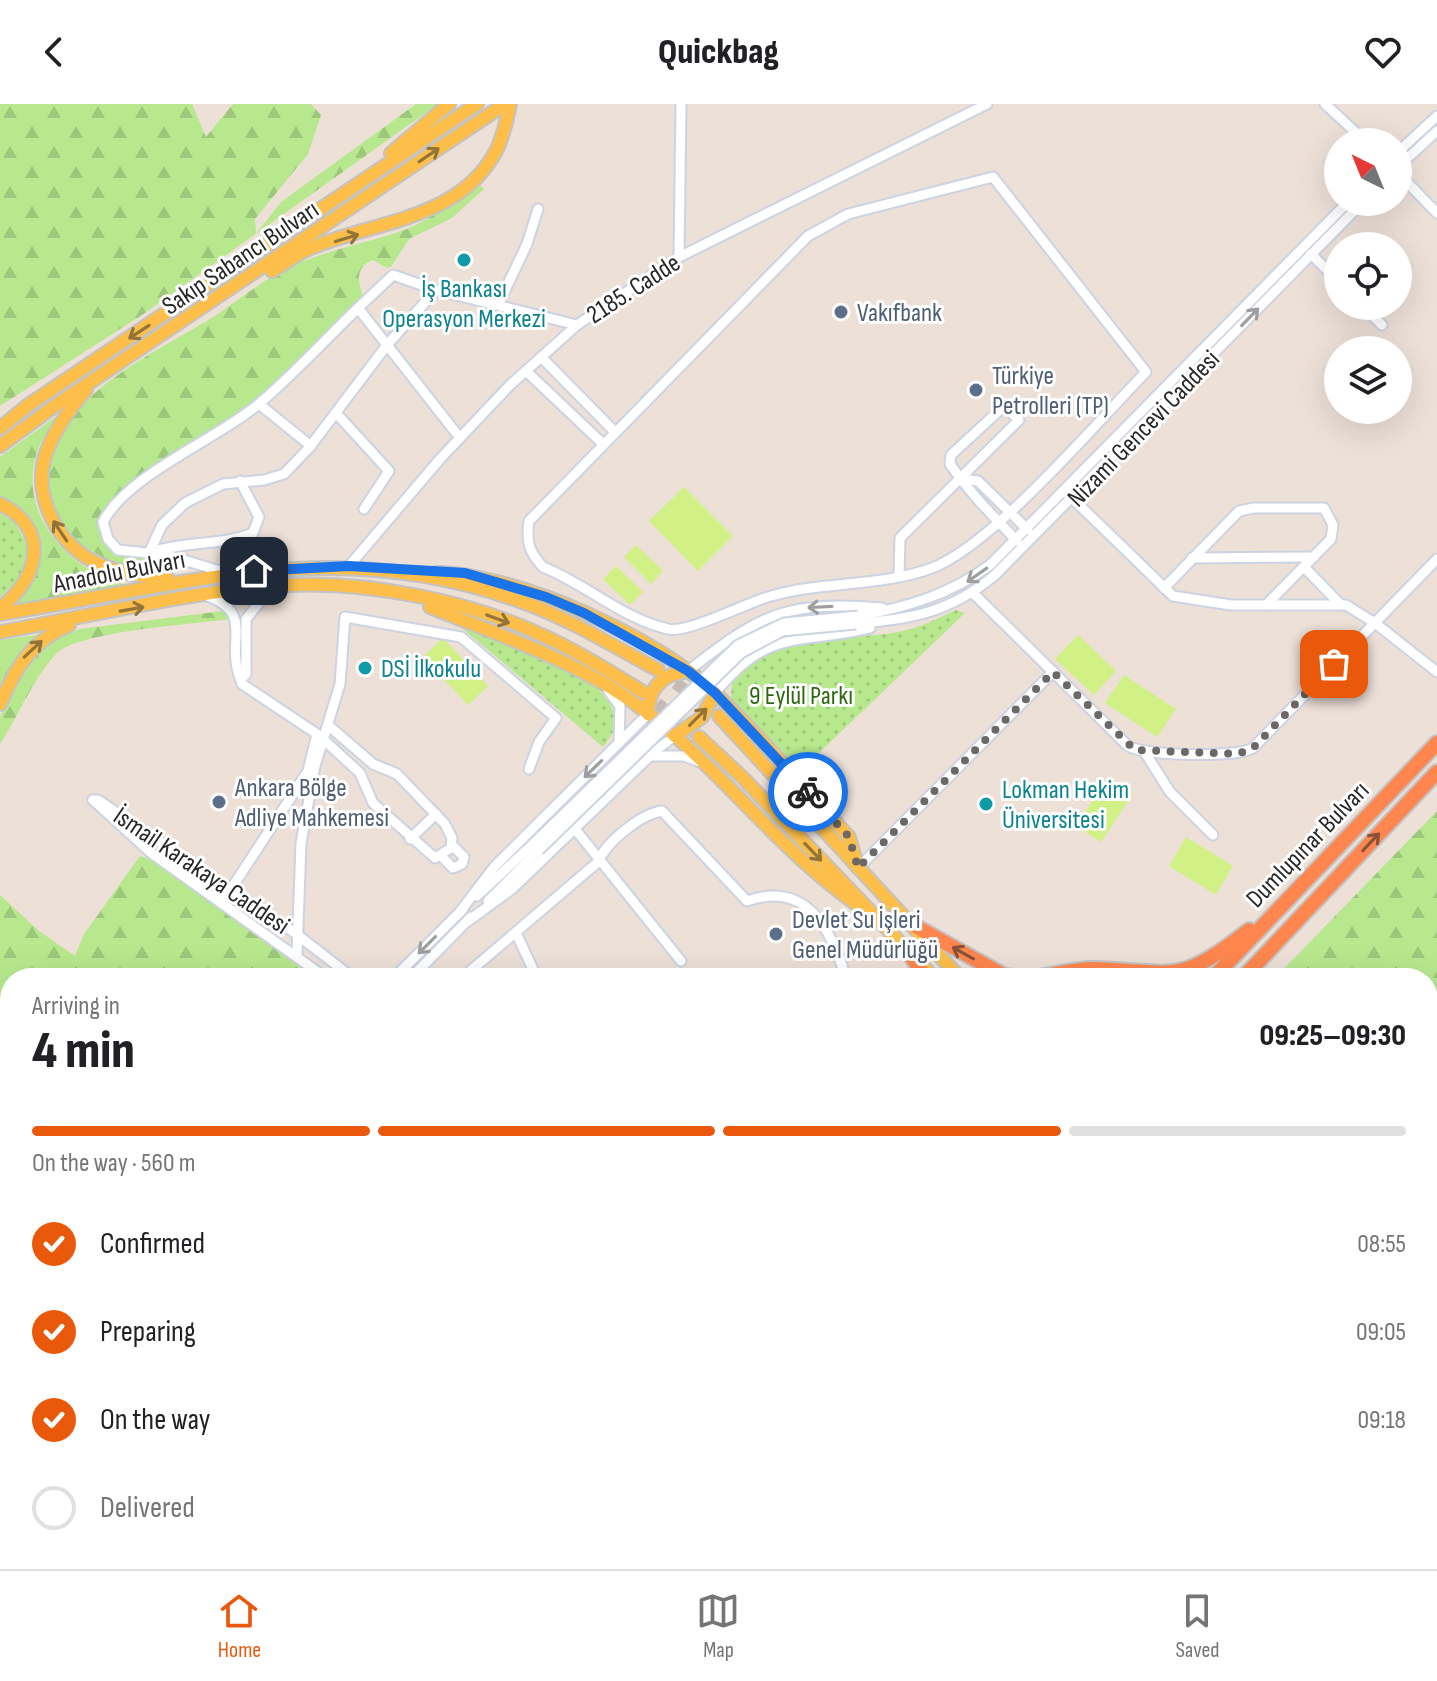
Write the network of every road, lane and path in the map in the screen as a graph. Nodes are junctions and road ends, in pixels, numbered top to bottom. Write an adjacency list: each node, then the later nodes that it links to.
1 (449, 104): 17 (main road)
2 (477, 104): 17 (main road, Sakıp Sabancı Bulvarı)
3 (681, 104): 19 (street)
4 (987, 104): 19 (street, 2185. Cadde)
5 (1325, 104): 8 (street)
6 (505, 106): 27 (main road, Sakıp Sabancı Bulvarı, one-way to 6); 27 (main road, one-way to 6)
7 (1437, 116): 10 (street)
8 (1351, 128)
9 (1437, 131): 11 (street)
10 (1412, 139)
11 (1412, 154)
12 (1412, 187): 14 (street)
13 (538, 209): 22 (street)
14 (1437, 213)
15 (1334, 216): 49 (street, Nizami Gencevi Caddesi)
16 (1349, 216): 18 (street, Nizami Gencevi Caddesi)
17 (274, 243): 33 (main road, Sakıp Sabancı Bulvarı, one-way to 33)
18 (1311, 254): 20 (street); 44 (street, Nizami Gencevi Caddesi, one-way to 18)
19 (679, 257): 25 (street, 2185. Cadde)
20 (1324, 267)
21 (436, 290): 22 (street); 23 (street); 28 (street)
22 (498, 305): 25 (street)
23 (358, 308): 28 (street); 32 (street)
24 (1377, 320): 26 (street)
25 (577, 325): 29 (street, 2185. Cadde)
26 (1382, 325)
27 (156, 340): 31 (main road, Sakıp Sabancı Bulvarı)
28 (387, 345): 34 (street); 38 (street)
29 (541, 357): 30 (street, 2185. Cadde); 37 (street)
30 (526, 371): 38 (street, 2185. Cadde); 39 (street)
31 (98, 376): 40 (main road, Sakıp Sabancı Bulvarı); 60 (main road, one-way to 31)
32 (259, 404): 41 (street); 51 (street)
33 (27, 406): 35 (main road); 36 (main road, Sakıp Sabancı Bulvarı)
34 (336, 413): 41 (street); 46 (street)
35 (0, 419)
36 (0, 428)
37 (614, 431): 39 (street); 47 (street)
38 (460, 438): 55 (street, 2185. Cadde)
39 (602, 443): 59 (street)
40 (0, 446)
41 (311, 446): 43 (street)
42 (962, 479): 42 (street); 47 (street); 48 (street); 59 (street)
43 (240, 481): 51 (street); 51 (street)
44 (1073, 499): 62 (street); 63 (street, Nizami Gencevi Caddesi)
45 (0, 504): 68 (main road)
46 (364, 509)
47 (1008, 511): 48 (street); 49 (street)
48 (998, 521): 50 (street); 59 (street)
49 (1028, 530): 50 (street, Nizami Gencevi Caddesi)
50 (1017, 541): 70 (street, Nizami Gencevi Caddesi, one-way to 70)
51 (149, 553): 58 (street)
52 (1314, 557): 53 (street); 53 (street); 56 (street)
53 (1192, 558): 62 (street)
54 (1437, 559): 72 (street)
55 (349, 566): 57 (main road, Anadolu Bulvarı); 58 (main road, Anadolu Bulvarı)
56 (1304, 567): 66 (street); 67 (street)
57 (412, 572): 74 (main road, Anadolu Bulvarı); 75 (main road)
58 (230, 574): 60 (main road, Anadolu Bulvarı)
59 (899, 575)
60 (179, 581): 69 (main road, Anadolu Bulvarı)
61 (272, 587): 64 (main road, Anadolu Bulvarı); 65 (main road, Anadolu Bulvarı); 78 (street)
62 (1164, 588): 66 (street)
63 (973, 593): 70 (street, Nizami Gencevi Caddesi); 76 (street)
64 (398, 594): 79 (main road); 80 (main road, Anadolu Bulvarı, one-way to 80)
65 (207, 596): 71 (main road, Anadolu Bulvarı, one-way to 65); 78 (street)
66 (1266, 605): 67 (street)
67 (1341, 605): 72 (street)
68 (0, 608)
69 (0, 614)
70 (899, 614): 75 (street, Nizami Gencevi Caddesi, one-way to 75); 81 (street, Nizami Gencevi Caddesi); 101 (street, Nizami Gencevi Caddesi, bridge)
71 (88, 617): 73 (main road, Anadolu Bulvarı); 82 (main road, one-way to 71)
72 (1375, 623): 77 (street); 91 (street)
73 (0, 632)
74 (658, 670)
75 (688, 671): 81 (main road); 83 (main road)
76 (1053, 672): 91 (street); 104 (street)
77 (1437, 672)
78 (242, 678): 105 (street)
79 (597, 679): 83 (main road); 90 (street)
80 (643, 692)
81 (715, 693): 86 (main road, one-way to 81); 104 (main road)
82 (0, 704)
83 (648, 714): 86 (main road); 90 (street)
84 (719, 716): 104 (main road)
85 (329, 726): 88 (street); 94 (street); 96 (street)
86 (675, 736): 92 (street); 93 (main road)
87 (699, 737): 109 (main road, one-way to 109)
88 (324, 740): 99 (street); 113 (street)
89 (1437, 743): 106 (highway, Dumlupınar Bulvarı)
90 (619, 744): 108 (street, one-way to 108)
91 (1144, 751): 98 (street)
92 (649, 756): 93 (street); 97 (street)
93 (707, 765): 109 (main road)
94 (529, 769)
95 (1437, 772): 130 (highway, Dumlupınar Bulvarı, one-way to 95)
96 (436, 814): 99 (street); 100 (street)
97 (575, 829): 103 (street); 110 (street)
98 (1213, 835)
99 (410, 839): 102 (street)
100 (452, 845): 102 (street); 102 (street)
101 (536, 847): 108 (street); 110 (street)
102 (442, 857)
103 (598, 862): 112 (street); 116 (street); 123 (street)
104 (858, 868): 111 (main road)
105 (230, 891): 107 (street); 107 (street, İsmail Karakaya Caddesi); 113 (street, İsmail Karakaya Caddesi)
106 (1287, 900): 128 (highway); 129 (highway, Dumlupınar Bulvarı)
107 (222, 903): 115 (street, İsmail Karakaya Caddesi)
108 (459, 913): 119 (street, one-way to 119)
109 (874, 916): 114 (main road)
110 (468, 921): 120 (street)
111 (908, 922): 126 (main road); 127 (highway, one-way to 111)
112 (516, 933): 121 (street); 122 (street)
113 (297, 935): 115 (street); 118 (street, İsmail Karakaya Caddesi)
114 (909, 953): 124 (highway); 125 (main road)
115 (297, 954): 117 (street, İsmail Karakaya Caddesi)
116 (681, 961)
117 (314, 968)
118 (340, 968)
119 (404, 968)
120 (421, 968)
121 (474, 968)
122 (532, 968)
123 (842, 968)
124 (919, 968)
125 (924, 968)
126 (951, 968)
127 (991, 968)
128 (1195, 968)
129 (1222, 968)
130 (1252, 968)

